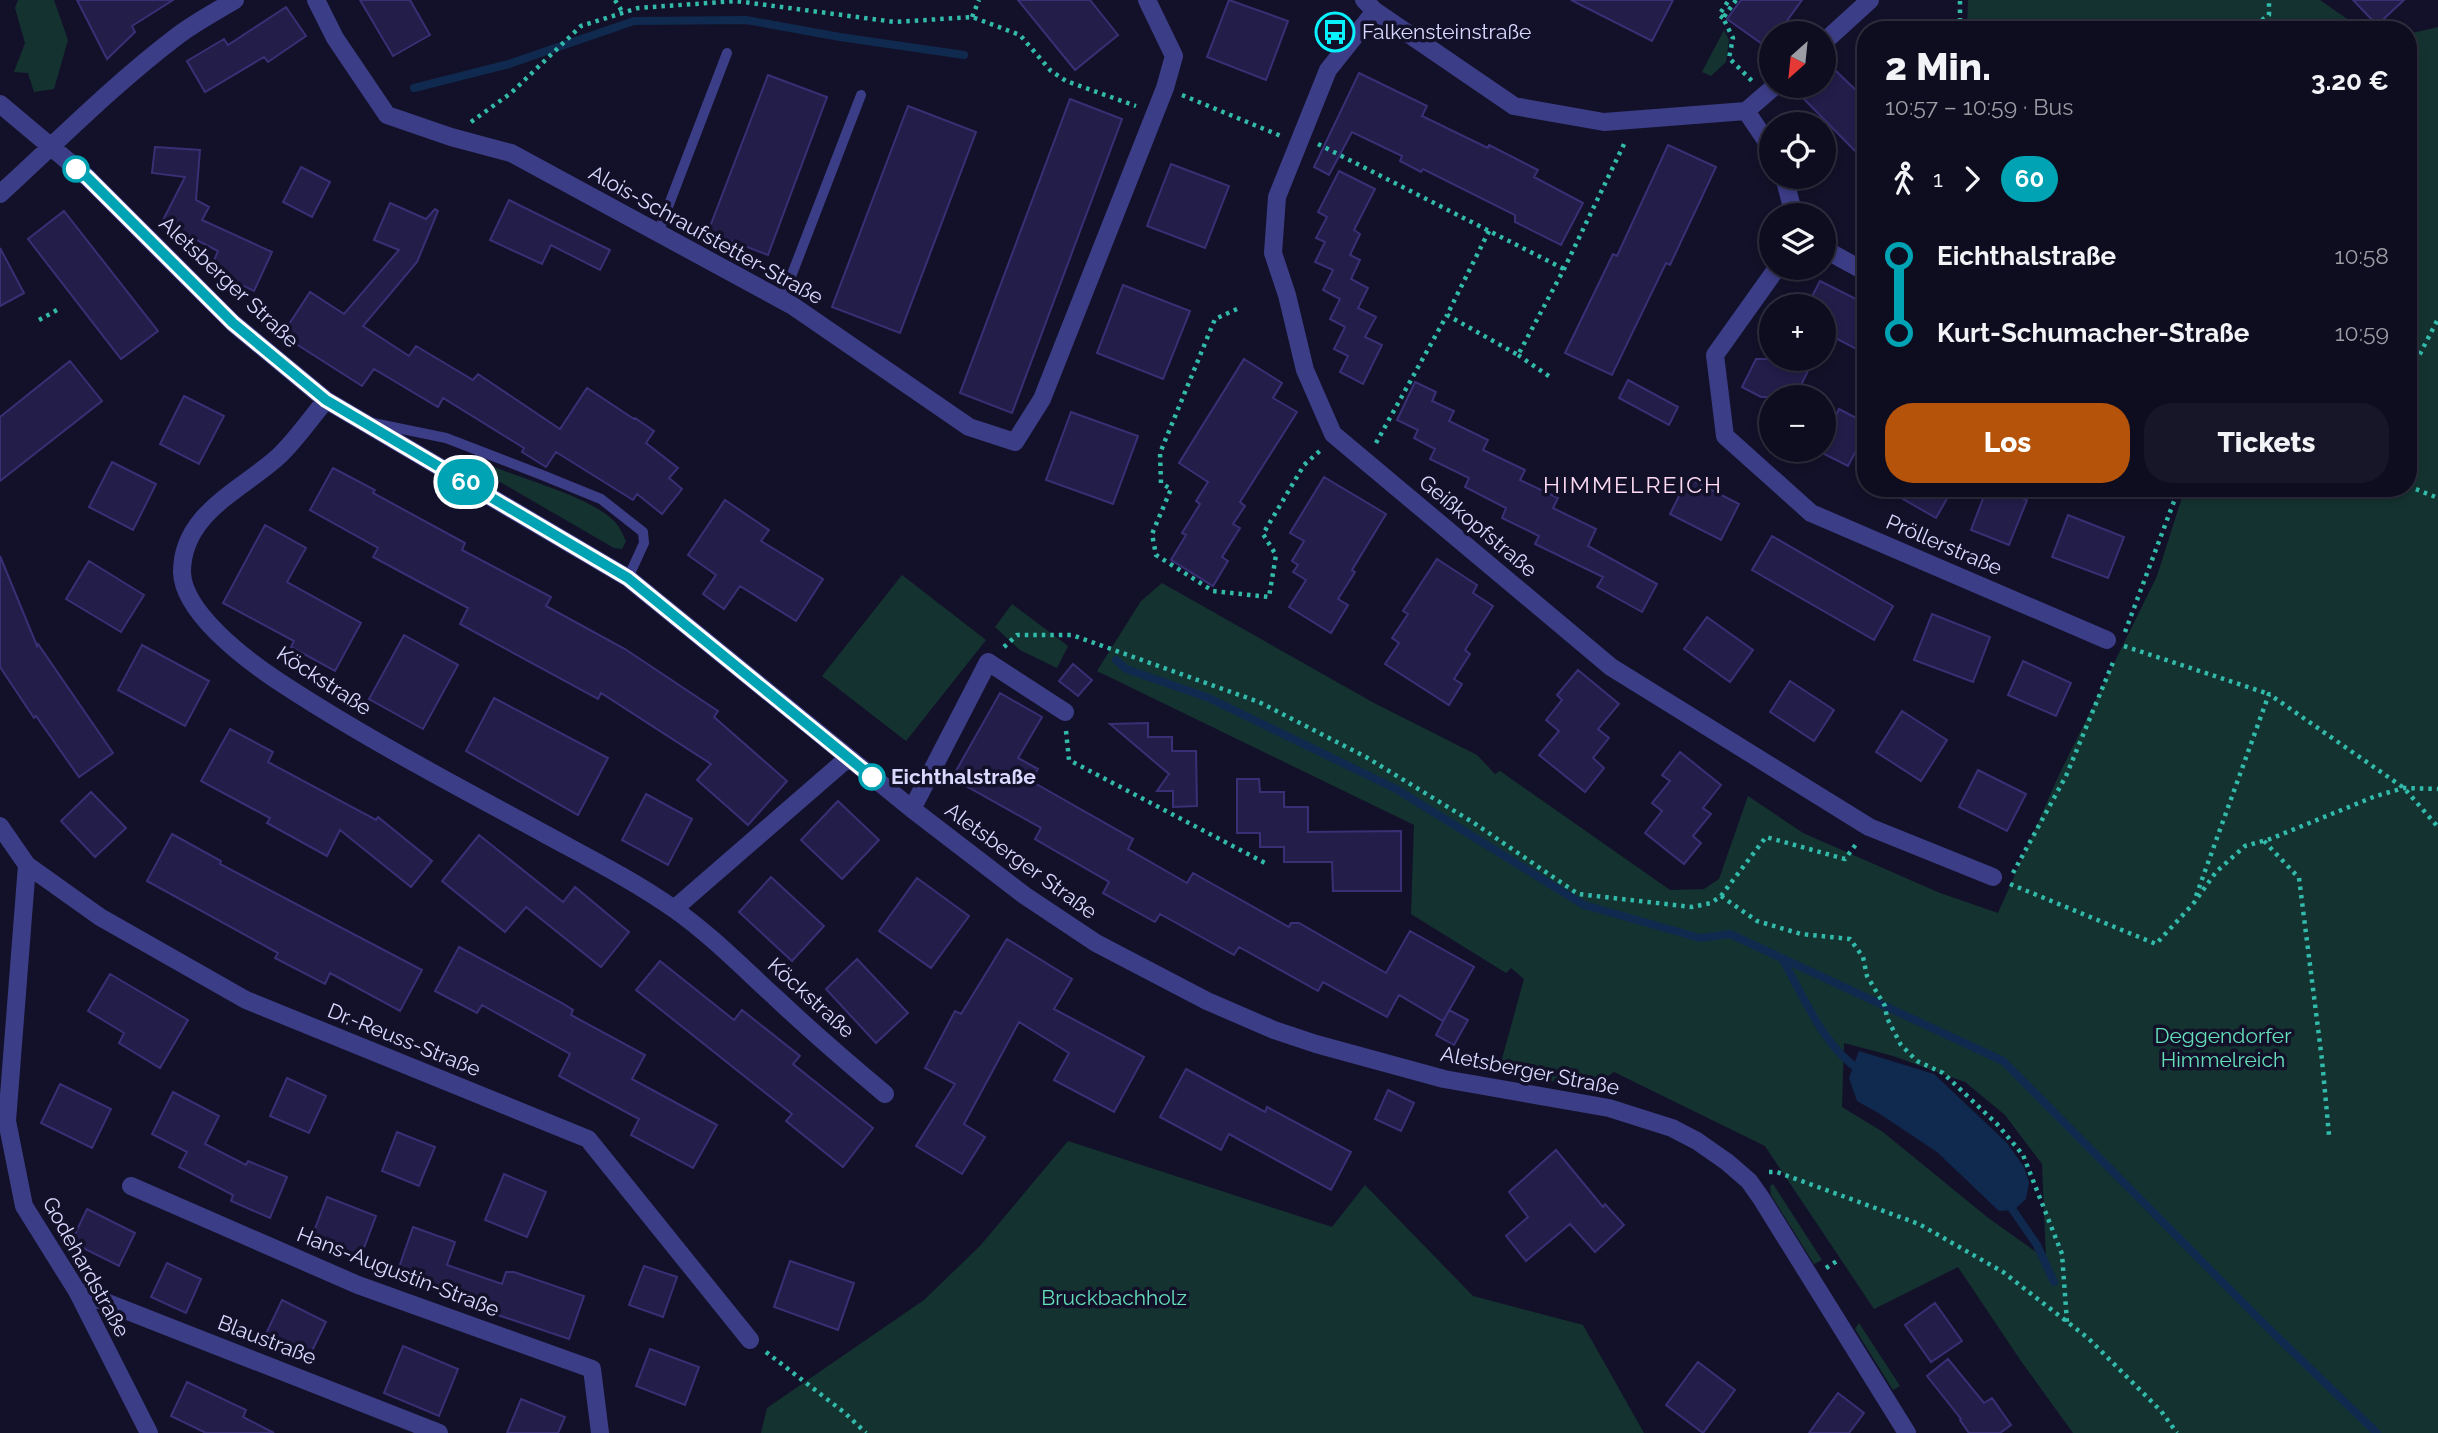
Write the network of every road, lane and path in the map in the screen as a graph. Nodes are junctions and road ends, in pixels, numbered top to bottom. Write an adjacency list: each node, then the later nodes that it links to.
1 (235, 0): 30 (street)
2 (316, 0): 28 (street, Alois-Schraufstetter-Straße)
3 (615, 0): 12 (path)
4 (979, 0): 13 (path)
5 (1147, 0): 20 (street, Alois-Schraufstetter-Straße)
6 (1729, 0): 14 (path)
7 (1736, 0): 14 (path)
8 (1870, 0): 17 (street)
9 (1960, 0): 15 (path)
10 (2269, 0): 16 (path)
11 (1369, 5): 26 (street); 29 (street, Geißkopfstraße)
12 (623, 13): 13 (path); 28 (path)
13 (972, 17): 25 (path)
14 (1723, 18): 19 (path)
15 (1960, 21)
16 (2261, 21)
17 (1836, 31)
18 (727, 53): 33 (lane)
19 (1759, 81)
20 (1165, 88): 25 (street, Alois-Schraufstetter-Straße); 29 (path)
21 (861, 95): 38 (lane)
22 (1761, 98): 24 (street)
23 (0, 104): 30 (street, Aletsberger Straße)
24 (1746, 111): 26 (street); 27 (street)
25 (1156, 112): 38 (street, Alois-Schraufstetter-Straße)
26 (1635, 120): 36 (path)
27 (1759, 130)
28 (451, 137): 33 (street, Alois-Schraufstetter-Straße)
29 (1300, 139): 32 (path); 49 (street, Geißkopfstraße)
30 (52, 147): 31 (street); 47 (street, Aletsberger Straße)
31 (0, 194)
32 (1489, 231): 36 (path); 41 (path)
33 (658, 233): 38 (street, Alois-Schraufstetter-Straße)
34 (1836, 256): 35 (street)
35 (1857, 267)
36 (1564, 269): 44 (path)
37 (1768, 280): 55 (street, Pröllerstraße)
38 (782, 300)
39 (1237, 309): 49 (path)
40 (57, 310): 43 (path)
41 (1447, 315): 44 (path); 50 (path)
42 (2438, 319): 45 (path)
43 (39, 320)
44 (1518, 355): 46 (path)
45 (2417, 360)
46 (1553, 379)
47 (326, 400): 48 (street, Aletsberger Straße); 72 (street, Köckstraße)
48 (363, 421): 54 (street, Aletsberger Straße); 54 (lane)
49 (1335, 436): 50 (street, Geißkopfstraße)
50 (1366, 462): 69 (street, Geißkopfstraße)
51 (2417, 490): 53 (path)
52 (2175, 497): 55 (path)
53 (2438, 498)
54 (628, 578): 59 (street, Aletsberger Straße)
55 (2113, 642): 57 (path); 69 (path)
56 (988, 662): 58 (street); 62 (street); 70 (path)
57 (2269, 694): 60 (path); 71 (path)
58 (1065, 712): 67 (path)
59 (848, 758): 62 (street, Aletsberger Straße); 72 (street)
60 (2404, 788): 61 (path); 64 (path); 65 (path)
61 (2438, 789)
62 (912, 809): 86 (street, Aletsberger Straße)
63 (0, 826): 68 (street, Dr.-Reuss-Straße)
64 (2438, 827)
65 (2264, 841): 71 (path); 74 (path)
66 (1845, 859): 70 (path)
67 (1267, 864)
68 (27, 865): 79 (street, Godehardstraße); 81 (street, Dr.-Reuss-Straße)
69 (2000, 880): 71 (path)
70 (1721, 896): 80 (path)
71 (2193, 904)
72 (674, 909): 73 (street, Köckstraße)
73 (885, 1094)
74 (2329, 1135)
75 (1769, 1172): 80 (path)
76 (131, 1186): 84 (street, Hans-Augustin-Straße)
77 (1837, 1261): 78 (path)
78 (1829, 1266)
79 (77, 1291): 82 (street, Godehardstraße); 83 (street, Blaustraße)
80 (2067, 1322): 87 (path)
81 (750, 1340): 85 (path)
82 (149, 1433)
83 (439, 1433)
84 (600, 1433)
85 (866, 1433)
86 (1908, 1433)
87 (2177, 1433)

